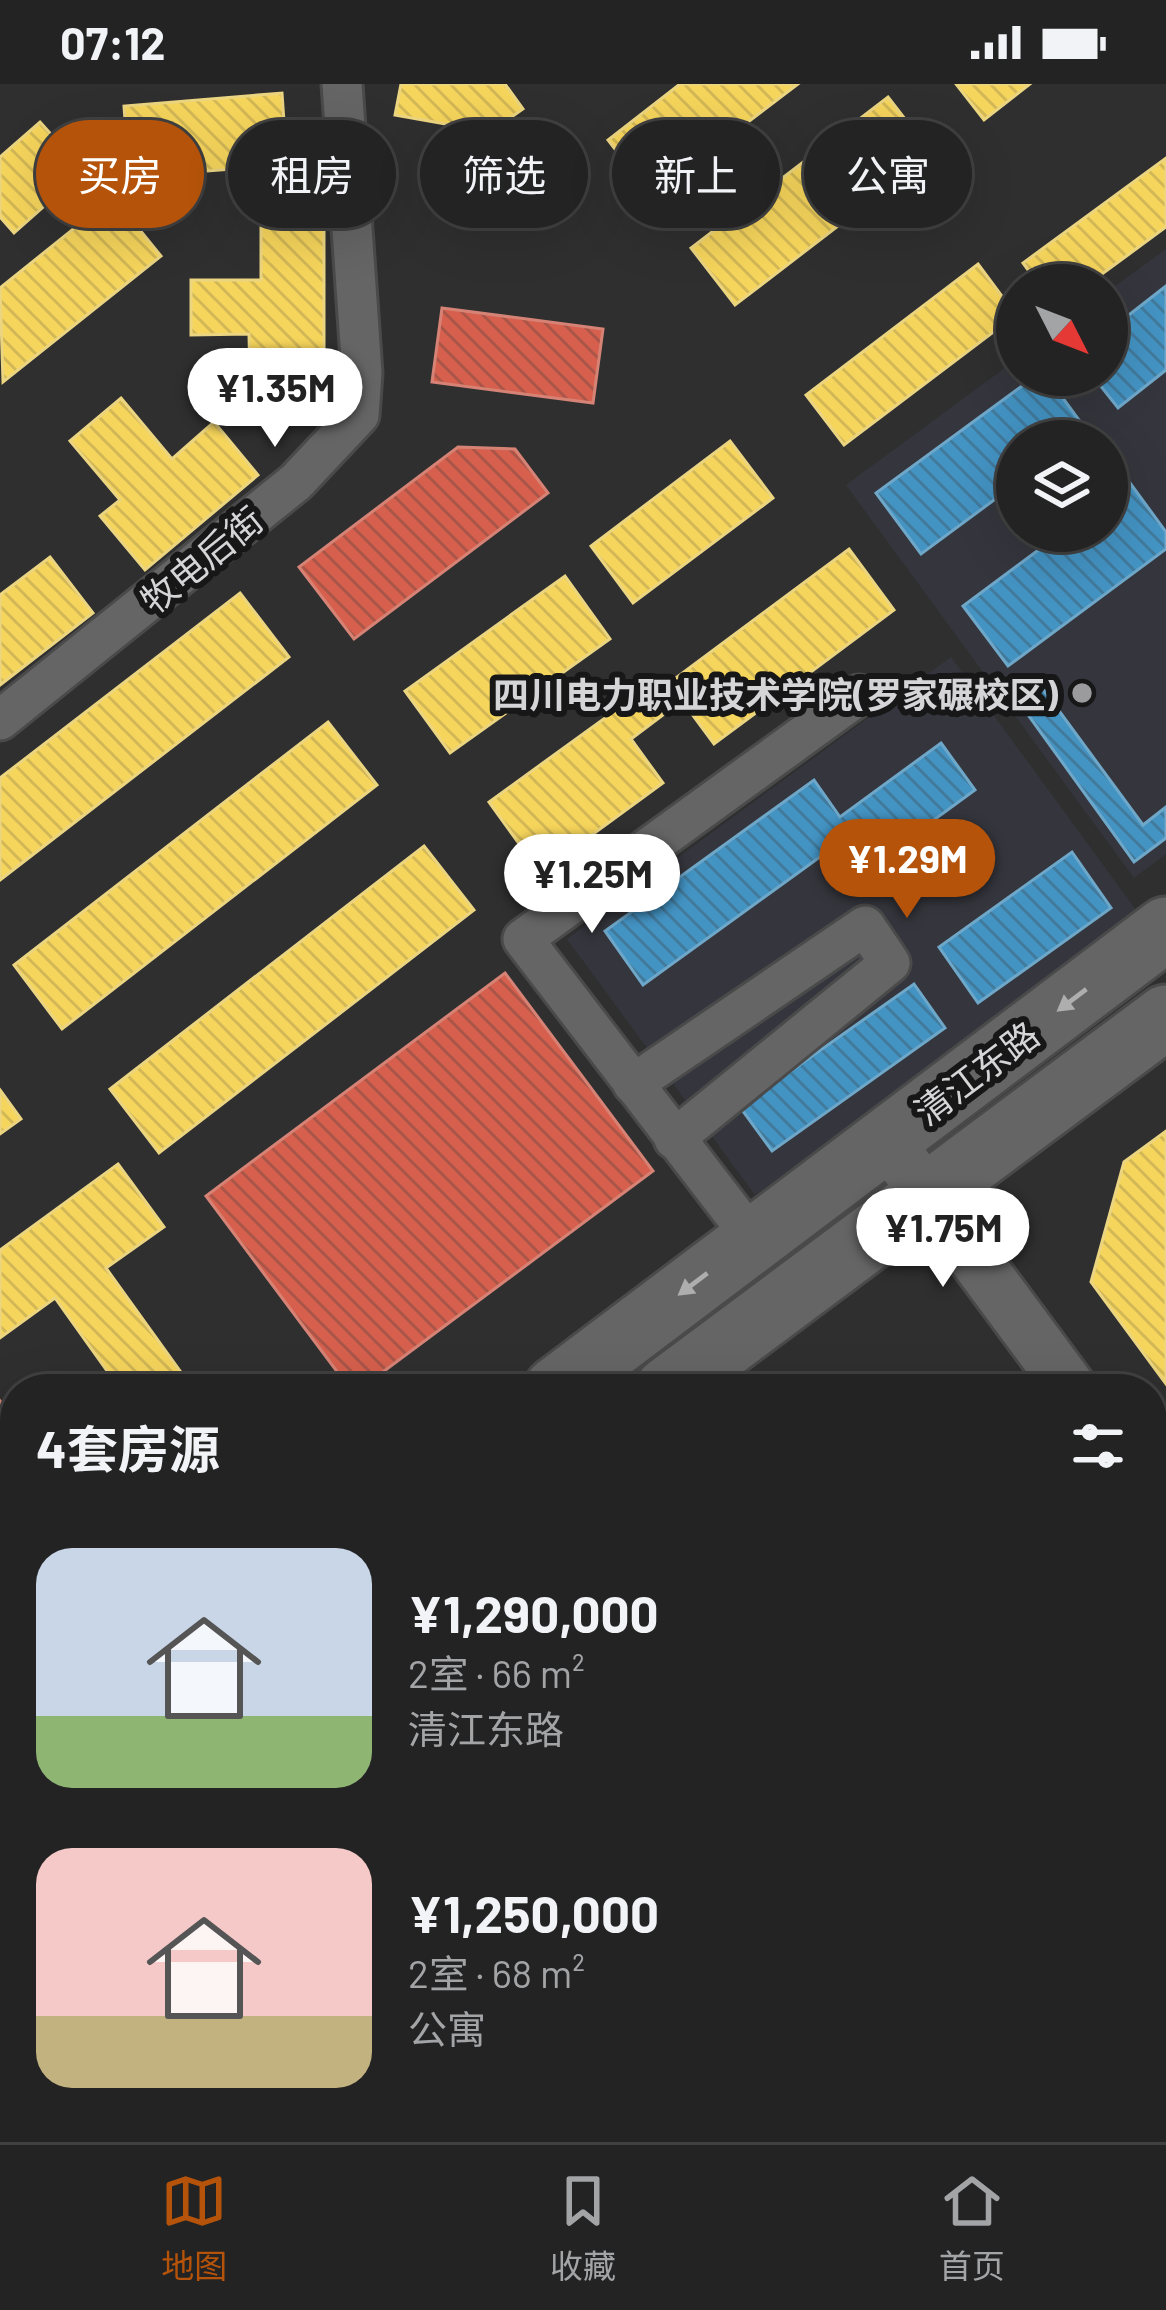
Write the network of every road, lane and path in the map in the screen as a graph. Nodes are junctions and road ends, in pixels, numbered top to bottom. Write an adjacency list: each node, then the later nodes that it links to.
1 (342, 84): 3 (street, 牧电后街)
2 (859, 695): 6 (street)
3 (0, 720)
4 (1166, 929): 8 (main road, 清江东路, one-way to 8)
5 (1166, 1016): 9 (main road, 清江东路)
6 (633, 1084): 7 (street); 7 (street)
7 (674, 1139): 10 (street)
8 (886, 1139): 9 (street); 10 (main road, 清江东路)
9 (926, 1194): 12 (main road, 清江东路); 13 (street)
10 (753, 1239): 11 (main road, 清江东路, one-way to 11)
11 (576, 1374)
12 (687, 1374)
13 (1060, 1374)

